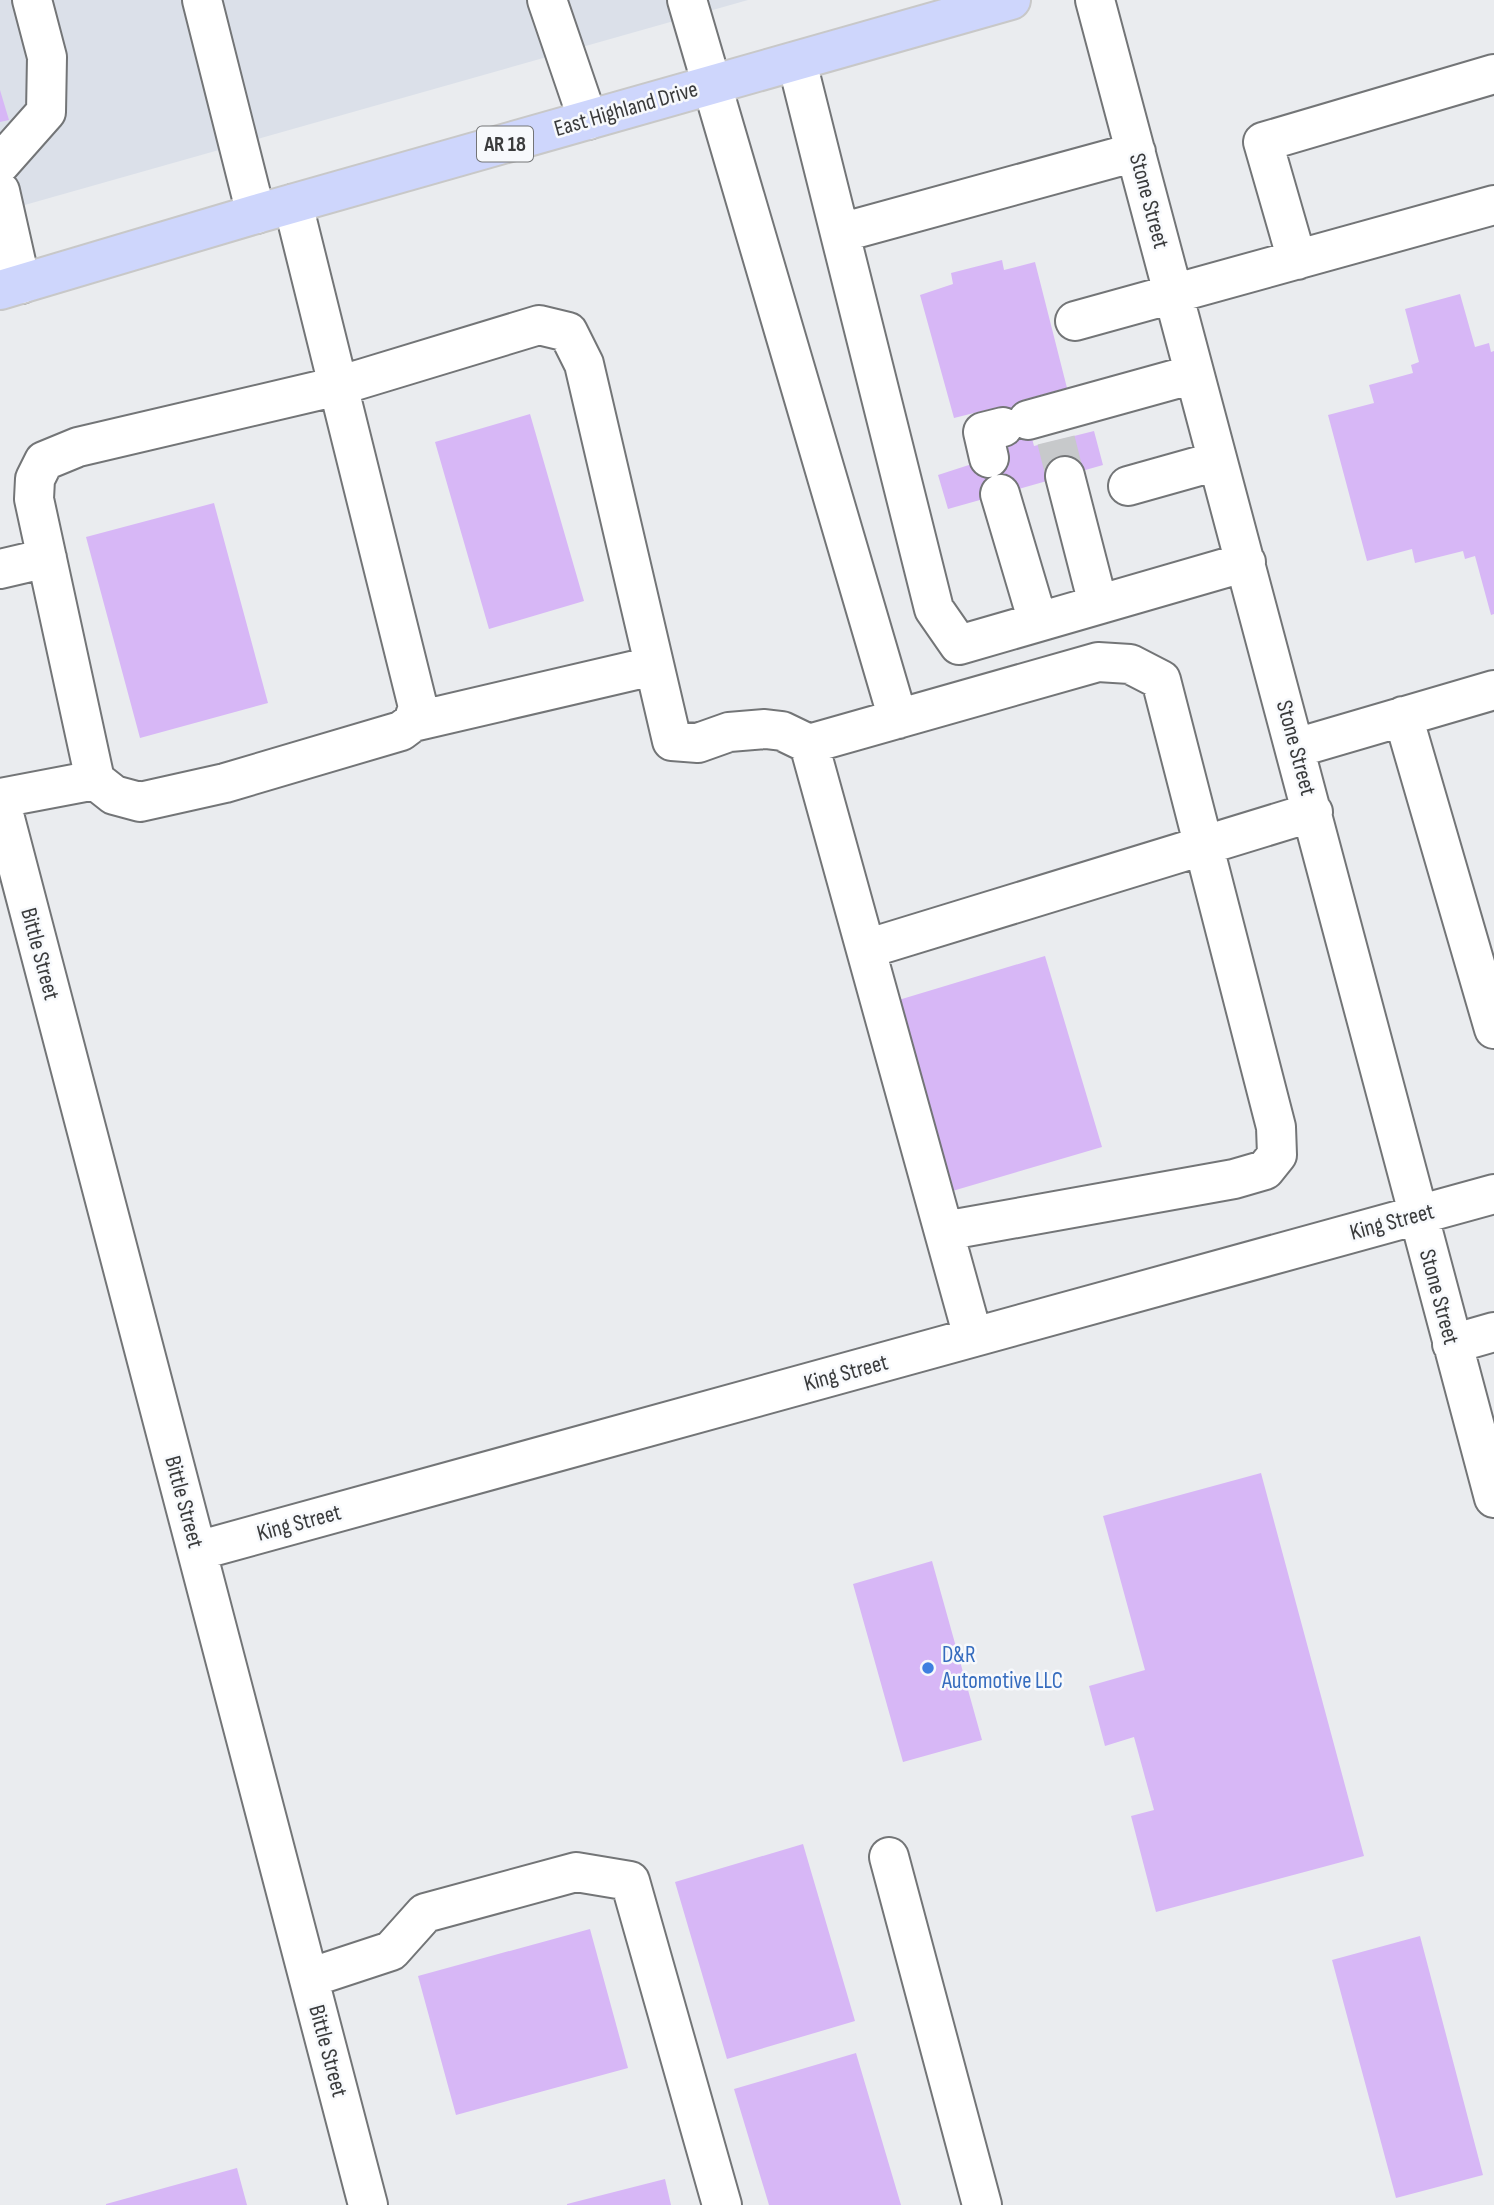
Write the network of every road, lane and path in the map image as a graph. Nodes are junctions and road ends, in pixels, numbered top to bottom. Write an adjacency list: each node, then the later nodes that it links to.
1 (32, 0): 13 (street)
2 (202, 0): 17 (street)
3 (547, 0): 11 (street)
4 (687, 0): 10 (street)
5 (1011, 0): 7 (main road, East Highland Drive / AR 18)
6 (1095, 0): 12 (street, Stone Street)
7 (928, 11): 8 (main road, East Highland Drive / AR 18)
8 (797, 62): 10 (main road, East Highland Drive / AR 18); 18 (street)
9 (1494, 74): 19 (street)
10 (712, 85): 11 (main road, East Highland Drive / AR 18); 36 (street)
11 (588, 120): 15 (main road, East Highland Drive / AR 18)
12 (1136, 152): 18 (street); 21 (street, Stone Street)
13 (0, 164)
14 (0, 191): 20 (street)
15 (293, 204): 17 (main road, East Highland Drive / AR 18); 24 (street)
16 (1494, 205): 19 (street)
17 (256, 214): 20 (main road, East Highland Drive / AR 18)
18 (840, 233): 32 (street)
19 (1297, 260): 21 (street)
20 (11, 287)
21 (1174, 295): 22 (street); 23 (street, Stone Street)
22 (1075, 321)
23 (1195, 374): 25 (street); 26 (street, Stone Street)
24 (338, 386): 28 (street); 33 (street); 37 (street)
25 (1027, 447): 31 (street); 32 (street)
26 (1217, 461): 27 (street); 29 (street, Stone Street)
27 (1128, 486)
28 (47, 558): 30 (street); 40 (street)
29 (1246, 562): 31 (street); 39 (street, Stone Street)
30 (0, 569)
31 (1098, 604): 32 (street)
32 (1038, 622)
33 (653, 666): 37 (street); 38 (street)
34 (1494, 690): 35 (street)
35 (1403, 716): 39 (street); 45 (street)
36 (898, 719): 38 (street); 43 (street)
37 (413, 722): 40 (street)
38 (809, 744): 44 (street)
39 (1296, 748): 42 (street, Stone Street)
40 (95, 780): 41 (street)
41 (0, 799): 53 (street, Bittle Street)
42 (1312, 812): 43 (street); 47 (street, Stone Street)
43 (1204, 845): 44 (street); 48 (street)
44 (866, 949): 48 (street)
45 (1494, 1030)
46 (1494, 1194): 47 (street, King Street)
47 (1417, 1215): 50 (street, King Street); 51 (street, Stone Street)
48 (944, 1231): 50 (street)
49 (1494, 1332): 51 (street)
50 (974, 1337): 53 (street, King Street)
51 (1452, 1344): 52 (street, Stone Street)
52 (1494, 1497)
53 (197, 1551): 55 (street, Bittle Street)
54 (888, 1857): 58 (street)
55 (309, 1978): 56 (street, Bittle Street); 57 (street)
56 (368, 2205)
57 (722, 2205)
58 (982, 2205)

